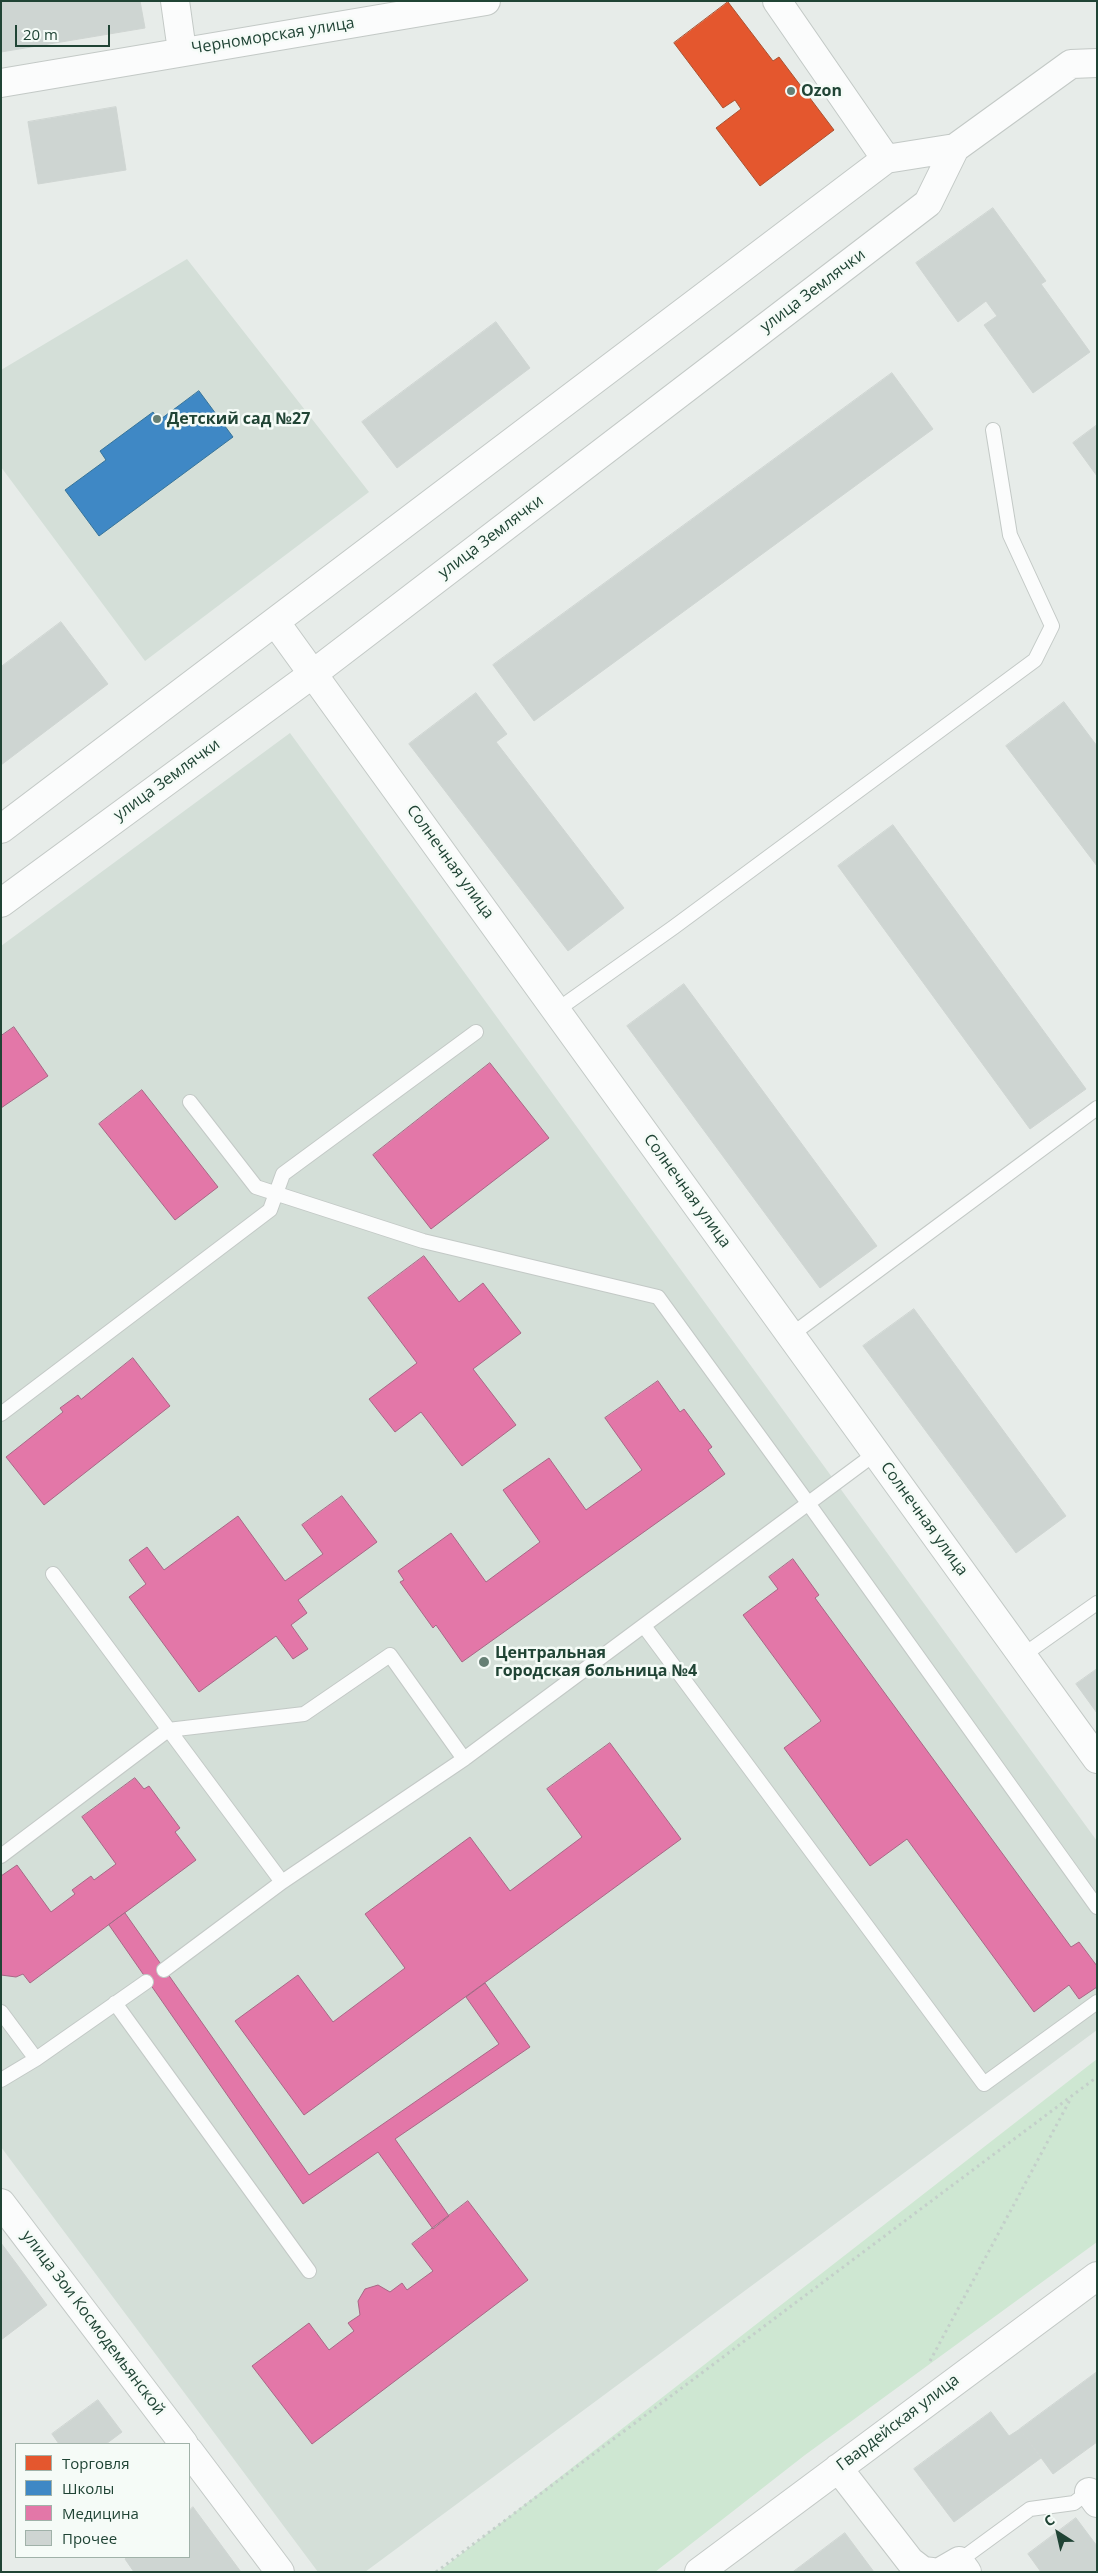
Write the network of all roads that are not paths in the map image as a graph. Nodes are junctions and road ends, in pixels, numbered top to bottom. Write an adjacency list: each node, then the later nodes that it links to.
1 (175, 1): 4 (street)
2 (486, 1): 4 (street, Черноморская улица)
3 (777, 1): 8 (street)
4 (182, 51): 6 (street, Черноморская улица)
5 (1097, 63): 7 (street)
6 (1, 83)
7 (955, 148): 8 (street); 11 (street, улица Землячки)
8 (886, 158): 10 (street)
9 (993, 430): 14 (lane)
10 (276, 623): 11 (street, Солнечная улица); 12 (street)
11 (314, 673): 13 (street, улица Землячки); 14 (street, Солнечная улица)
12 (1, 829)
13 (1, 903)
14 (557, 1010): 19 (street, Солнечная улица)
15 (476, 1032): 18 (lane)
16 (190, 1102): 18 (lane)
17 (1097, 1108): 19 (lane)
18 (276, 1194): 20 (lane); 22 (lane)
19 (791, 1335): 21 (street, Солнечная улица)
20 (1, 1414)
21 (876, 1453): 22 (lane); 26 (street, Солнечная улица)
22 (808, 1503): 25 (lane); 32 (lane)
23 (53, 1574): 27 (lane)
24 (1097, 1603): 26 (lane)
25 (644, 1626): 28 (lane); 35 (lane)
26 (1022, 1656): 29 (street, Солнечная улица)
27 (168, 1730): 28 (lane); 30 (lane); 31 (lane)
28 (464, 1759): 31 (lane)
29 (1097, 1759)
30 (1, 1856)
31 (282, 1882): 33 (lane)
32 (1097, 1907)
33 (164, 1970)
34 (146, 1982): 36 (lane)
35 (1097, 2002)
36 (115, 2003): 38 (lane); 41 (lane)
37 (1, 2012): 38 (lane)
38 (36, 2059): 39 (lane)
39 (1, 2080)
40 (1, 2202): 43 (street, улица Зои Космодемьянской)
41 (309, 2271)
42 (1097, 2276): 45 (street, Гвардейская улица)
43 (183, 2443)
44 (190, 2451): 48 (street)
45 (838, 2468): 49 (street, Гвардейская улица); 50 (street)
46 (1094, 2494): 47 (lane)
47 (956, 2568)
48 (280, 2572)
49 (699, 2572)
50 (932, 2572)

